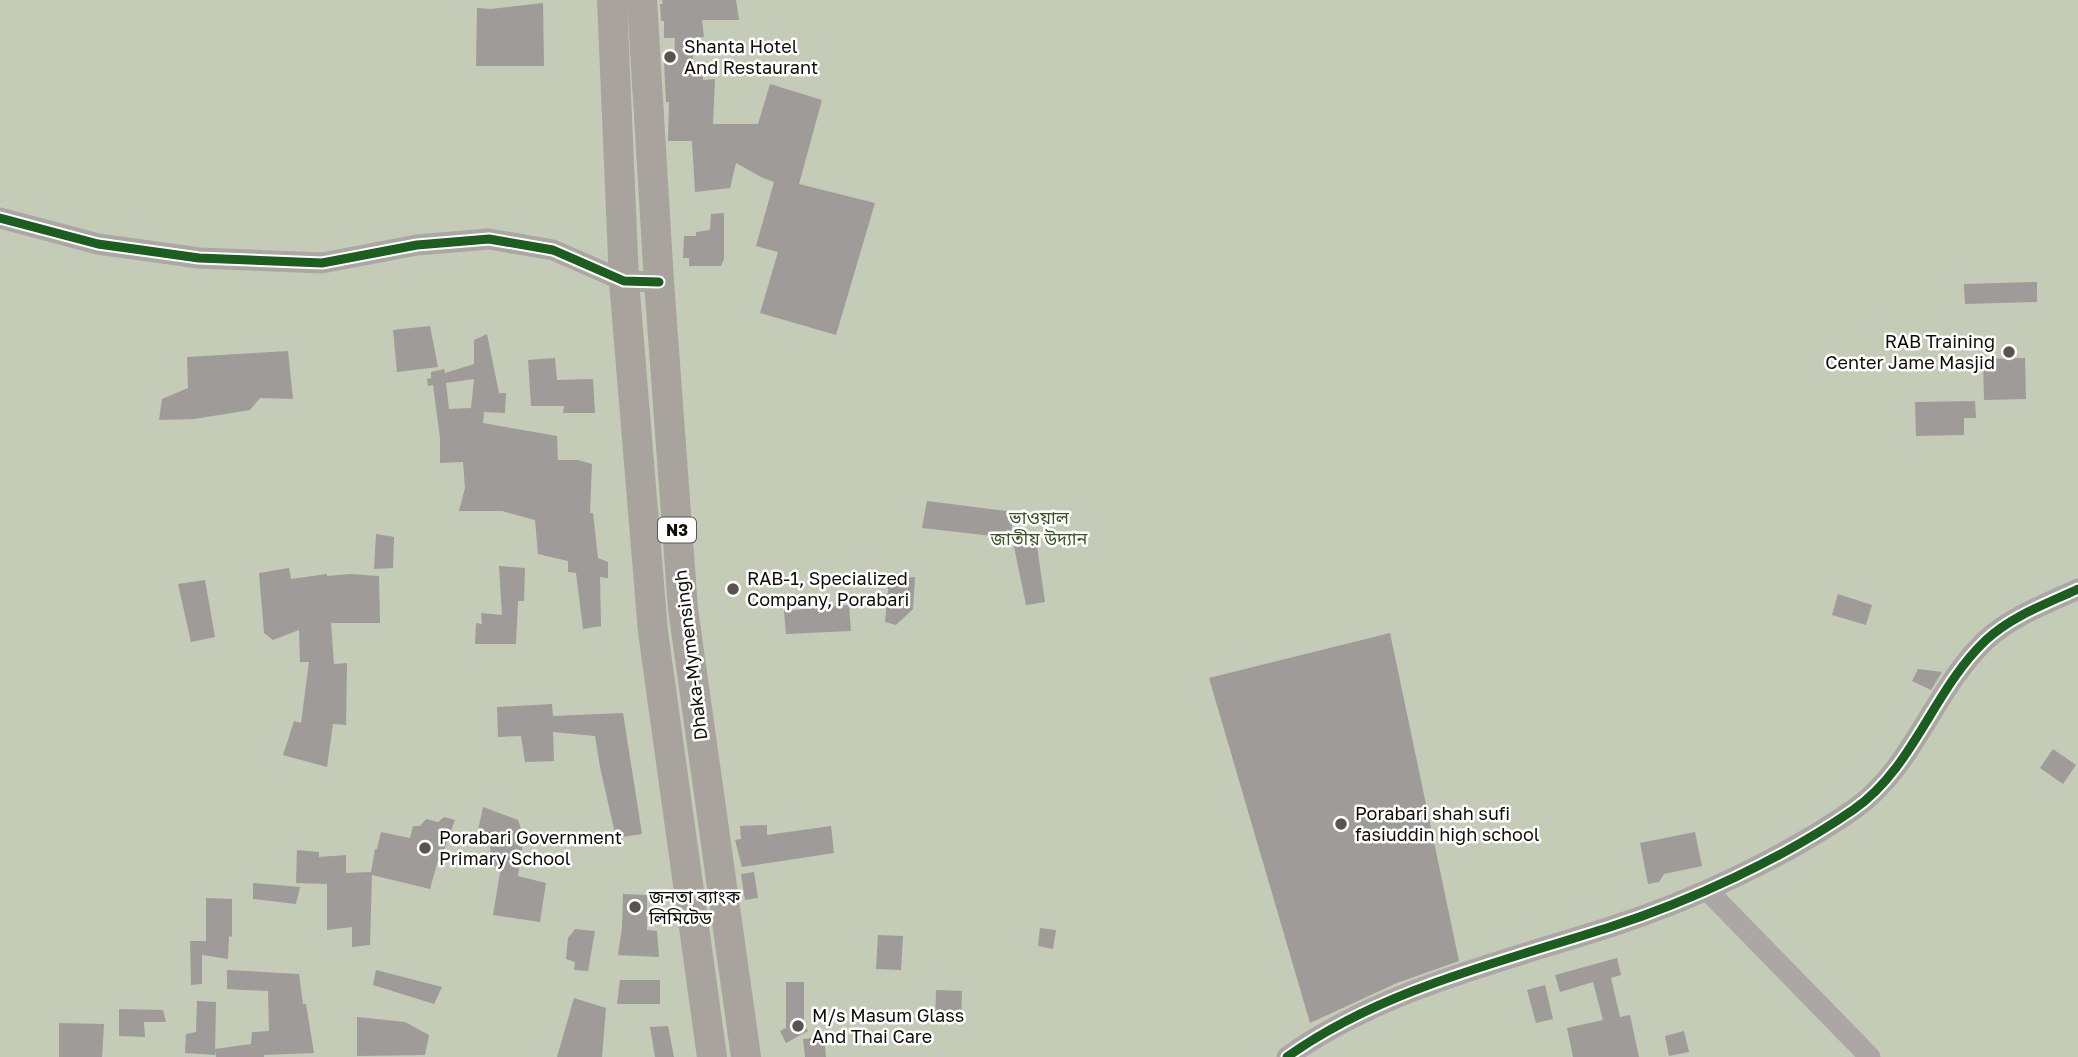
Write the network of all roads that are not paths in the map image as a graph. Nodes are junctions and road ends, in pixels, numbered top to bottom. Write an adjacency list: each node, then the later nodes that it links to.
1 (612, 0): 4 (highway, Dhaka-Mymensingh / N3)
2 (642, 0): 5 (highway, Dhaka-Mymensingh / N3)
3 (0, 218): 4 (street)
4 (624, 281): 5 (street); 8 (highway, Dhaka-Mymensingh / N3)
5 (659, 282): 9 (highway, Dhaka-Mymensingh / N3)
6 (2078, 589): 7 (street)
7 (1707, 890): 10 (street); 11 (street)
8 (712, 1057)
9 (746, 1057)
10 (1287, 1057)
11 (1870, 1057)

